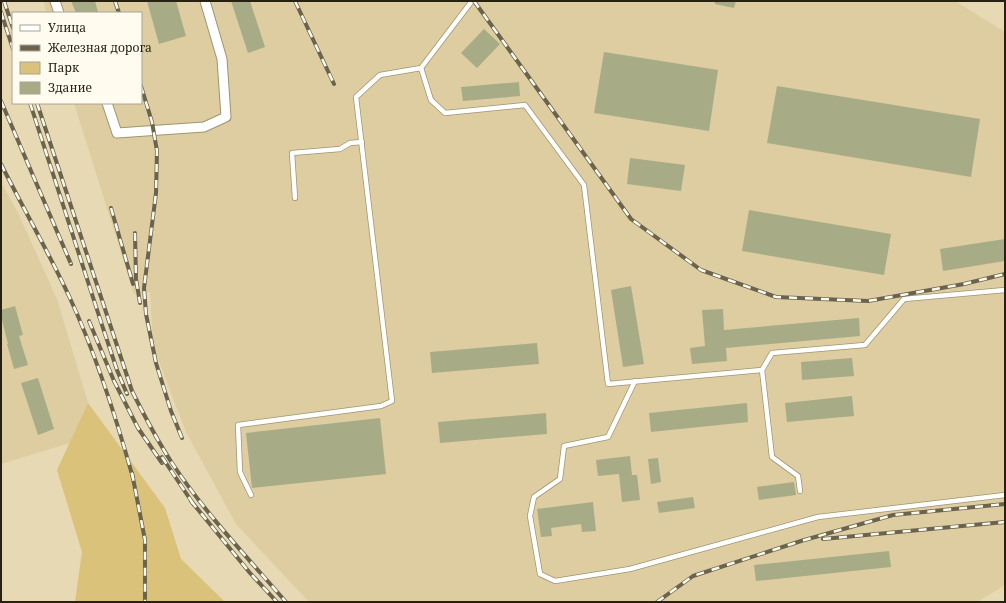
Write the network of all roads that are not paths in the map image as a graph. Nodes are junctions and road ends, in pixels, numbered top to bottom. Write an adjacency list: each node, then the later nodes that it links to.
1 (55, 1): 4 (street)
2 (205, 1): 6 (street)
3 (472, 1): 5 (lane)
4 (59, 12)
5 (421, 68): 7 (lane); 11 (lane)
6 (107, 104)
7 (362, 142): 8 (lane); 13 (lane)
8 (295, 198)
9 (1005, 290): 10 (lane)
10 (762, 370): 11 (lane); 12 (lane)
11 (635, 381): 14 (lane)
12 (800, 491)
13 (250, 495)
14 (1005, 495)

